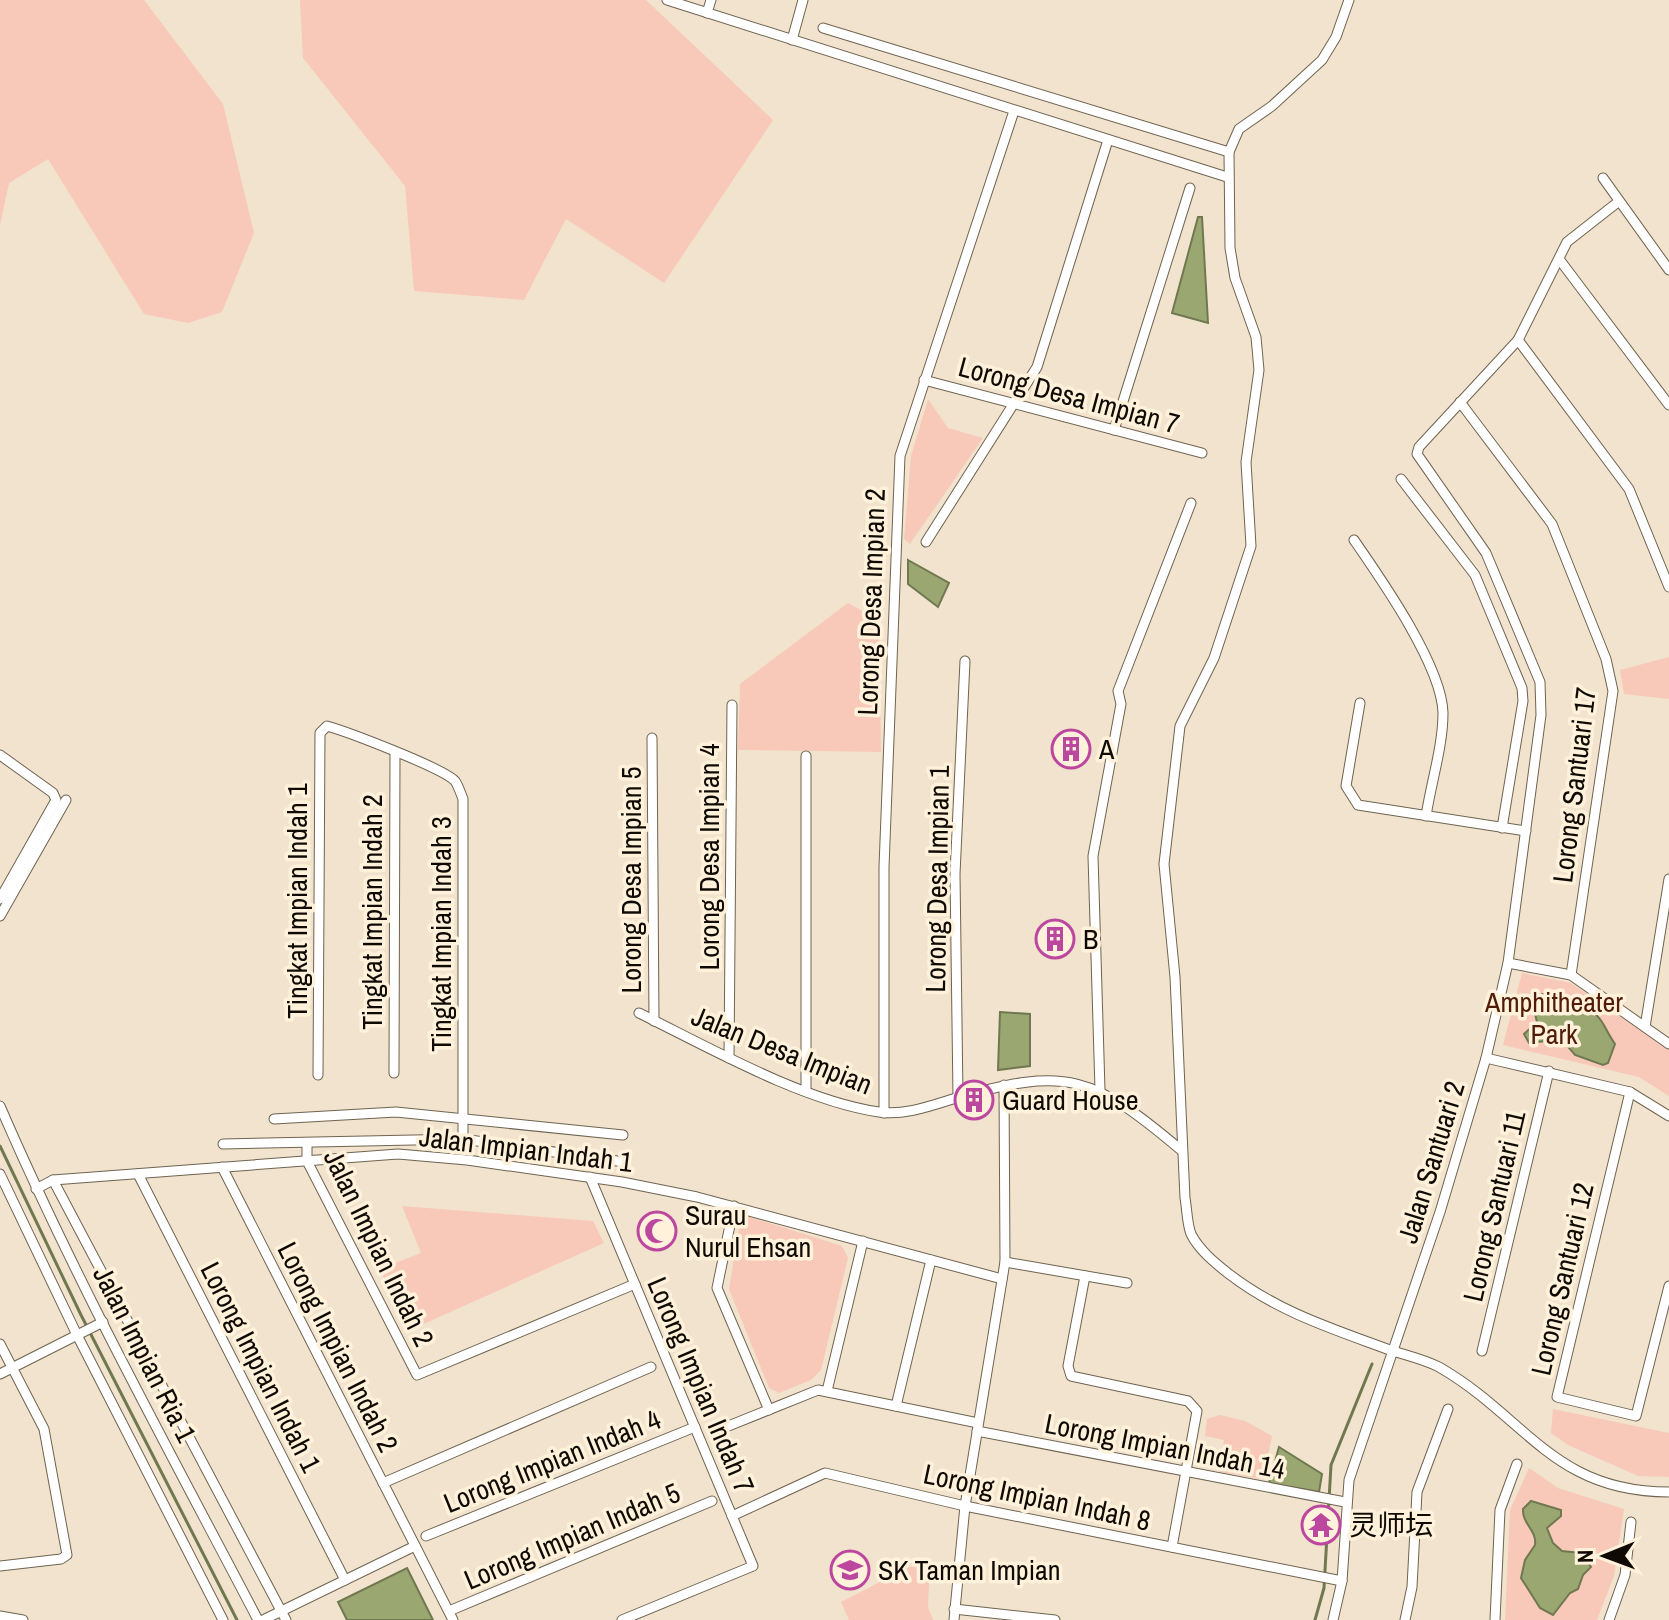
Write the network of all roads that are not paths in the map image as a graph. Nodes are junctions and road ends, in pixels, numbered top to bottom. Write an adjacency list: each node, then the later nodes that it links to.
1 (667, 0): 5 (street)
2 (711, 0): 5 (street)
3 (803, 0): 7 (street)
4 (1349, 0): 10 (street)
5 (707, 13): 7 (street)
6 (823, 28): 10 (street)
7 (792, 40): 8 (street)
8 (1014, 111): 9 (street); 18 (street, Lorong Desa Impian 2)
9 (1108, 140): 11 (street); 21 (street)
10 (1229, 152): 11 (street)
11 (1227, 177): 68 (street)
12 (1603, 178): 14 (street)
13 (1190, 188): 22 (street)
14 (1618, 202): 15 (street); 16 (street)
15 (1559, 259): 17 (street); 20 (street)
16 (1669, 270)
17 (1518, 340): 19 (street); 28 (street)
18 (924, 380): 21 (street, Lorong Desa Impian 7); 60 (street, Lorong Desa Impian 2)
19 (1460, 402): 40 (street, Jalan Santuari 2); 44 (street, Lorong Santuari 17)
20 (1669, 405)
21 (1014, 406): 22 (street, Lorong Desa Impian 7); 27 (street)
22 (1114, 430): 23 (street, Lorong Desa Impian 7)
23 (1202, 453)
24 (1401, 479): 39 (street)
25 (1191, 503): 56 (street)
26 (1354, 540): 38 (street)
27 (926, 542)
28 (1669, 587)
29 (965, 661): 58 (street, Lorong Desa Impian 1)
30 (1360, 703): 38 (street)
31 (732, 705): 49 (street, Lorong Desa Impian 4)
32 (322, 729): 34 (street, Tingkat Impian Indah 3); 53 (street, Tingkat Impian Indah 1)
33 (652, 738): 46 (street, Lorong Desa Impian 5)
34 (395, 752): 52 (street, Tingkat Impian Indah 2); 62 (street, Tingkat Impian Indah 3)
35 (0, 755): 42 (street)
36 (806, 756): 55 (street)
37 (66, 800): 42 (street)
38 (1426, 816): 39 (street)
39 (1502, 828): 40 (street)
40 (1526, 831): 43 (street, Jalan Santuari 2)
41 (1669, 879): 47 (street)
42 (1, 907)
43 (1508, 963): 44 (street); 50 (street, Jalan Santuari 2)
44 (1571, 975): 47 (street)
45 (639, 1013): 46 (street, Jalan Desa Impian)
46 (654, 1021): 49 (street, Jalan Desa Impian)
47 (1645, 1027): 48 (street)
48 (1669, 1044)
49 (729, 1058): 55 (street, Jalan Desa Impian)
50 (1486, 1058): 51 (street); 90 (street, Jalan Santuari 2)
51 (1549, 1071): 57 (street); 89 (street, Lorong Santuari 11)
52 (394, 1073)
53 (318, 1075)
54 (1004, 1085): 56 (street, Jalan Desa Impian); 58 (street, Jalan Desa Impian); 80 (street)
55 (806, 1090): 60 (street, Jalan Desa Impian)
56 (1100, 1090): 68 (street)
57 (1630, 1092): 61 (street); 85 (street, Lorong Santuari 12)
58 (958, 1097): 60 (street, Jalan Desa Impian)
59 (0, 1106): 76 (street, Jalan Impian Ria 1)
60 (884, 1113)
61 (1669, 1116)
62 (463, 1117): 63 (street, Jalan Impian Indah 1); 64 (street, Jalan Impian Indah 1); 65 (street, Tingkat Impian Indah 3)
63 (274, 1119)
64 (623, 1135)
65 (463, 1139): 66 (street, Jalan Impian Indah 1); 70 (street, Jalan Impian Indah 1)
66 (307, 1143): 67 (street, Jalan Impian Indah 1); 69 (street, Jalan Impian Indah 2)
67 (223, 1144)
68 (1181, 1150): 90 (street)
69 (307, 1161): 71 (street, Jalan Impian Indah 1); 74 (street, Jalan Impian Indah 1); 84 (street, Jalan Impian Indah 2)
70 (624, 1162)
71 (222, 1167): 73 (street, Jalan Impian Indah 1); 103 (street, Lorong Impian Indah 2)
72 (0, 1174): 87 (street)
73 (138, 1174): 75 (street, Jalan Impian Indah 1); 114 (street, Lorong Impian Indah 1)
74 (590, 1177): 77 (street, Jalan Impian Indah 1); 84 (street, Lorong Impian Indah 7)
75 (53, 1180): 76 (street, Jalan Impian Indah 1); 119 (street, Jalan Impian Ria 1)
76 (36, 1189): 86 (street, Jalan Impian Ria 1)
77 (734, 1206): 78 (street, Jalan Impian Indah 1); 97 (street)
78 (863, 1241): 79 (street, Jalan Impian Indah 1); 94 (street)
79 (931, 1260): 82 (street, Jalan Impian Indah 1); 95 (street)
80 (1005, 1262): 81 (street); 82 (street)
81 (1085, 1276): 83 (street); 102 (street)
82 (1002, 1279): 99 (street)
83 (1127, 1283)
84 (635, 1284): 98 (street, Lorong Impian Indah 7)
85 (1669, 1286)
86 (98, 1325): 87 (street); 123 (street, Jalan Impian Ria 1)
87 (80, 1334): 92 (street); 122 (street)
88 (0, 1344): 92 (street)
89 (1482, 1351)
90 (1395, 1352): 104 (street); 106 (street, Jalan Santuari 2)
91 (651, 1367): 103 (street)
92 (12, 1368): 93 (street); 113 (street)
93 (0, 1374)
94 (827, 1391): 95 (street, Lorong Impian Indah 14); 97 (street)
95 (896, 1406): 99 (street, Lorong Impian Indah 14)
96 (1448, 1409): 129 (street)
97 (769, 1410): 100 (street)
98 (695, 1427): 108 (street, Lorong Impian Indah 7); 110 (street, Lorong Impian Indah 4)
99 (978, 1427): 102 (street, Lorong Impian Indah 14); 107 (street)
100 (716, 1431)
101 (1517, 1464): 130 (street)
102 (1186, 1474): 106 (street, Lorong Impian Indah 14); 112 (street)
103 (383, 1483): 111 (street, Lorong Impian Indah 2)
104 (1669, 1492)
105 (712, 1501): 120 (street, Lorong Impian Indah 5)
106 (1342, 1502): 115 (street, Jalan Santuari 2)
107 (965, 1506): 108 (street, Lorong Impian Indah 8); 112 (street, Lorong Impian Indah 8); 117 (street)
108 (732, 1516): 116 (street, Lorong Impian Indah 7)
109 (1631, 1522): 131 (street)
110 (426, 1536)
111 (415, 1546): 114 (street); 120 (street, Lorong Impian Indah 2)
112 (1172, 1547): 115 (street, Lorong Impian Indah 8)
113 (0, 1566)
114 (345, 1580): 119 (street)
115 (1338, 1580): 128 (street, Jalan Santuari 2)
116 (651, 1608): 124 (street); 125 (street)
117 (954, 1609): 126 (street); 127 (street)
118 (0, 1616): 121 (street)
119 (284, 1616): 123 (street)
120 (451, 1616)
121 (23, 1620)
122 (223, 1620)
123 (261, 1620)
124 (622, 1620)
125 (656, 1620)
126 (954, 1620)
127 (1055, 1620)
128 (1333, 1620)
129 (1405, 1620)
130 (1495, 1620)
131 (1609, 1620)

